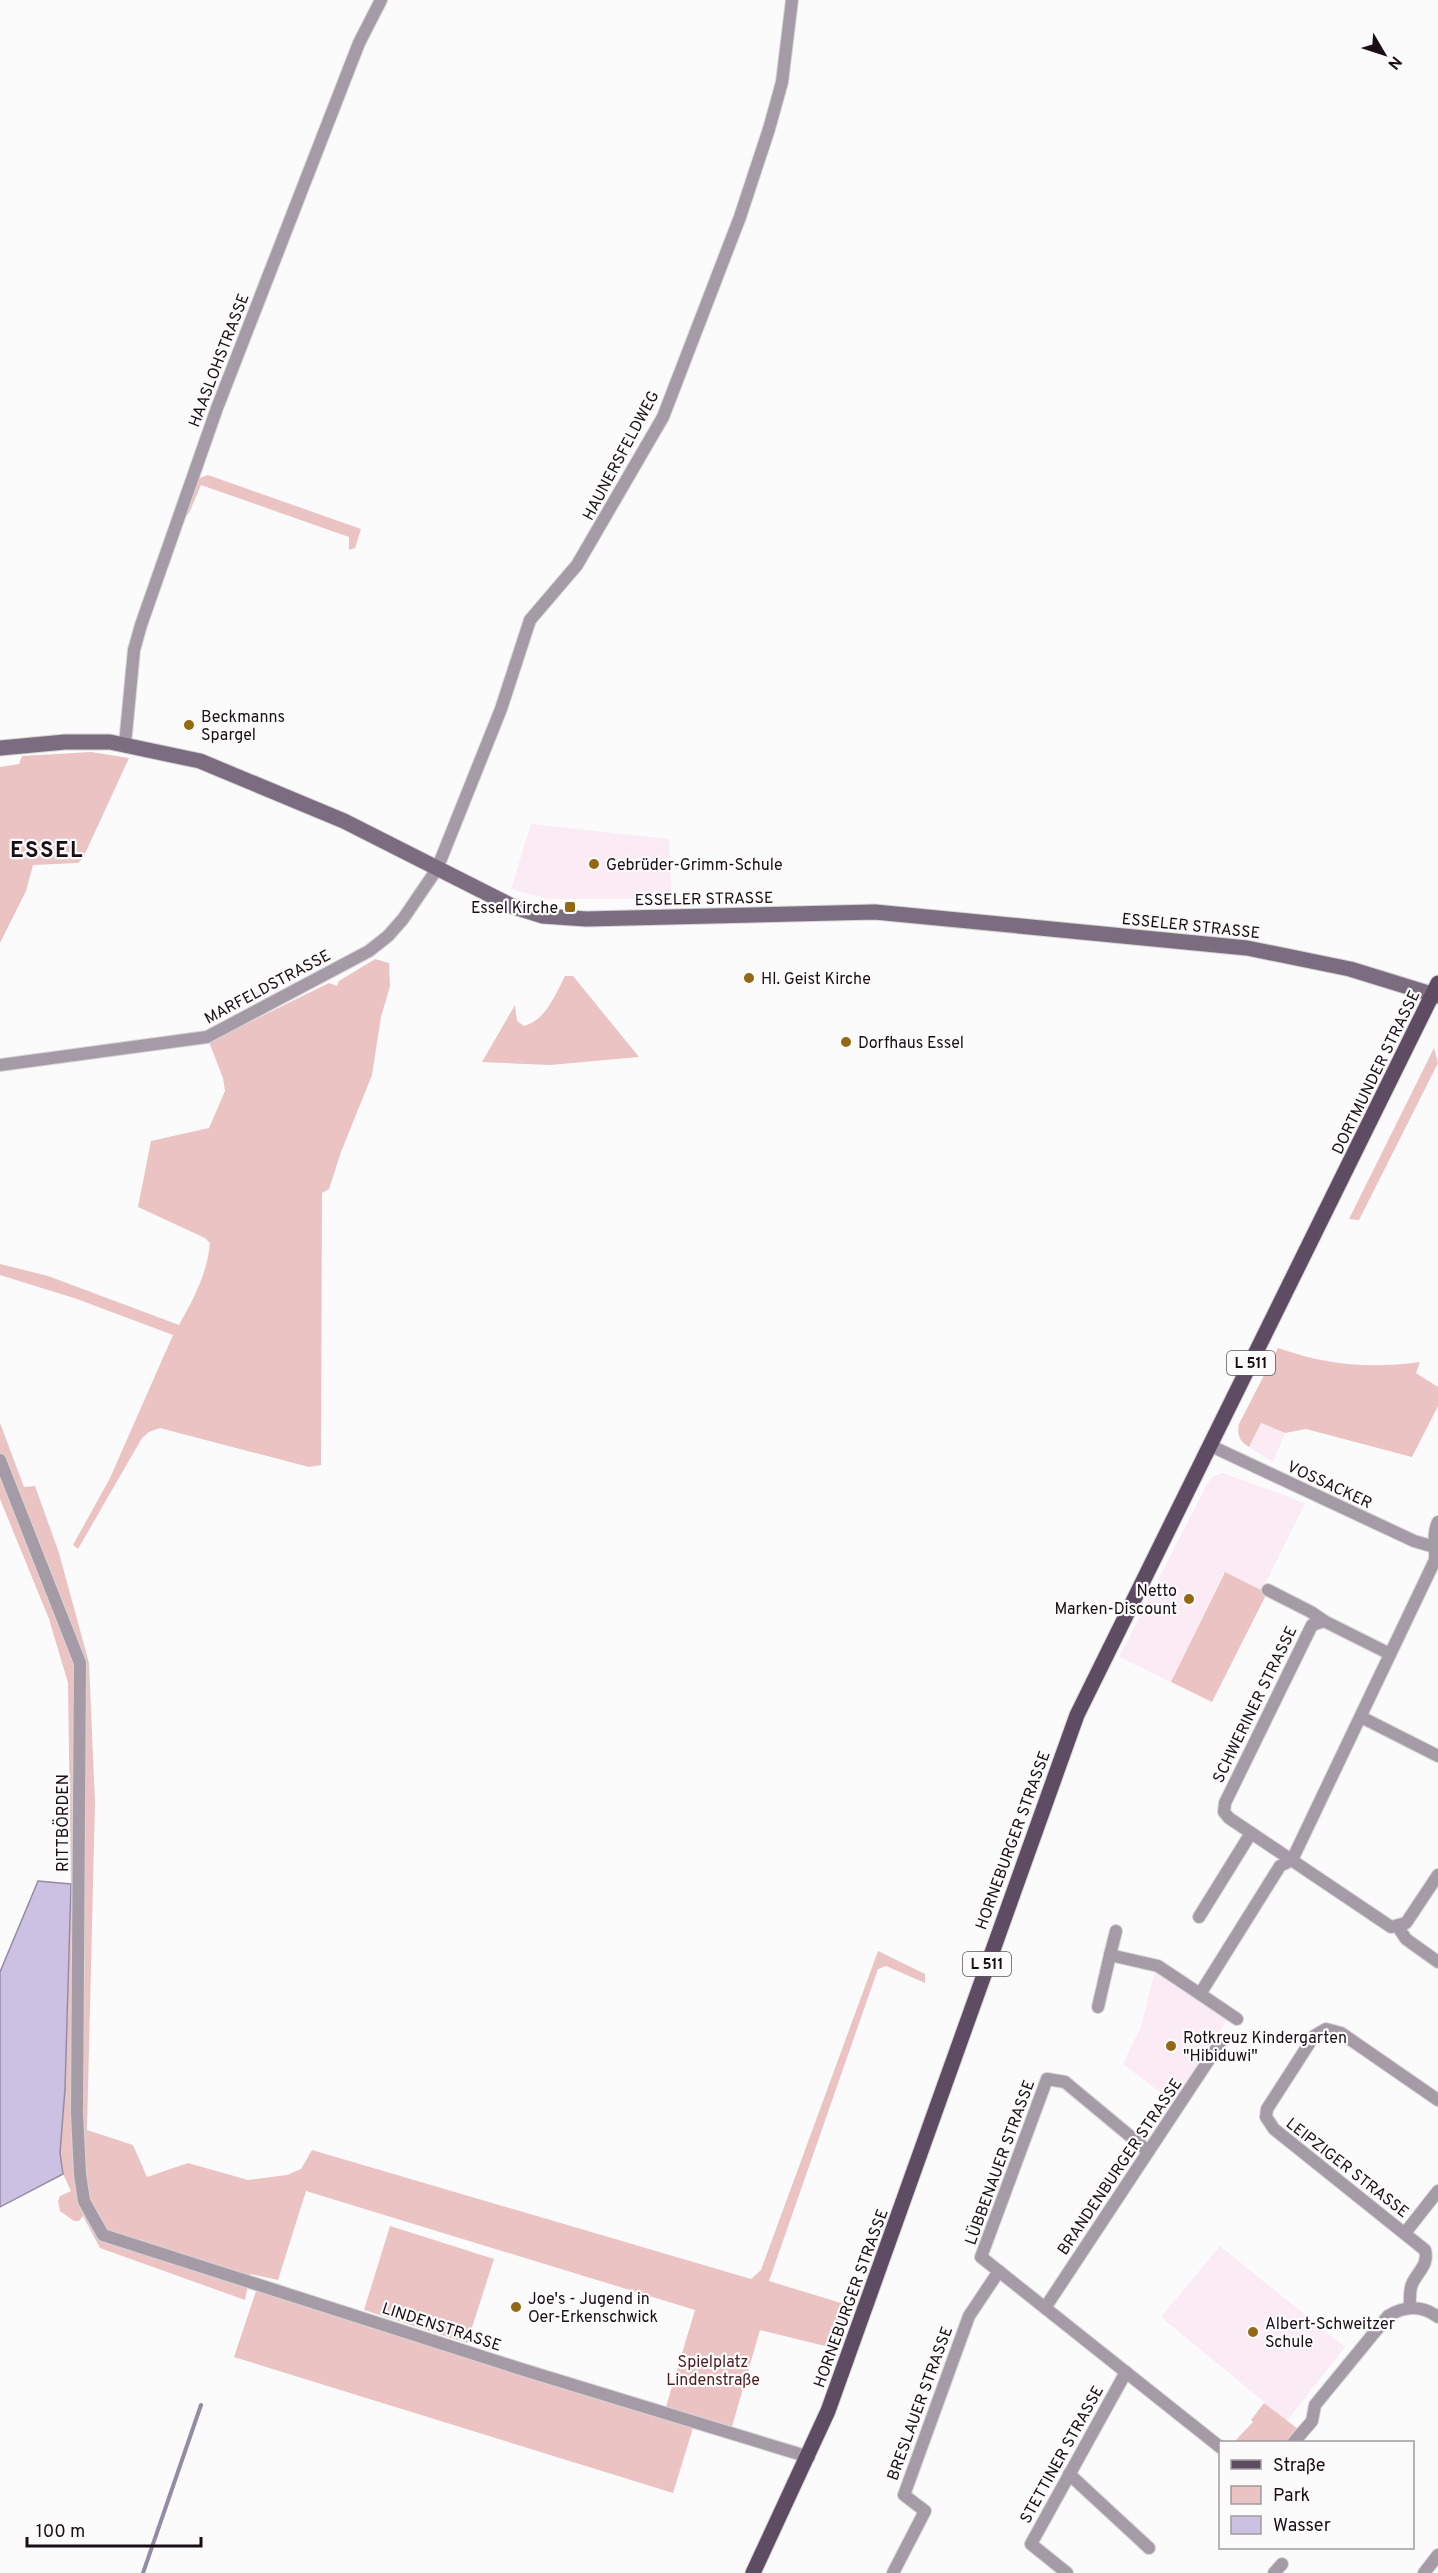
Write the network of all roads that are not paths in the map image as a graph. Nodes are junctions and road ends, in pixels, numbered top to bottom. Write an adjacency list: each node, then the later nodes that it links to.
1 (381, 0): 3 (street, HAASLOHSTRASSE)
2 (792, 0): 5 (street, HAUNERSFELDWEG)
3 (125, 744): 4 (main road, ESSELER STRASSE); 5 (main road, ESSELER STRASSE)
4 (0, 748)
5 (437, 869): 6 (main road, ESSELER STRASSE); 7 (street, MARFELDSTRASSE)
6 (1436, 991): 8 (main road, DORTMUNDER STRASSE / L 511)
7 (0, 1065)
8 (1345, 1176): 9 (main road, HORNEBURGER STRASSE / L 511)
9 (1209, 1445): 12 (street, VOSSACKER); 42 (main road, HORNEBURGER STRASSE / L 511)
10 (0, 1460): 33 (street, RITTBÖRDEN)
11 (1438, 1522): 12 (street)
12 (1437, 1548): 15 (street)
13 (1268, 1590): 14 (street, SCHWERINER STRASSE)
14 (1324, 1621): 15 (street, SCHWERINER STRASSE); 18 (street, SCHWERINER STRASSE)
15 (1390, 1654): 16 (street)
16 (1361, 1717): 17 (street); 19 (street)
17 (1438, 1755)
18 (1251, 1833): 19 (street, SCHWERINER STRASSE); 21 (street)
19 (1292, 1860): 22 (street, SCHWERINER STRASSE); 26 (street)
20 (1438, 1875): 22 (street)
21 (1199, 1917)
22 (1398, 1927): 25 (street)
23 (1116, 1931): 24 (street)
24 (1110, 1955): 26 (street); 27 (street)
25 (1438, 1962)
26 (1200, 1994): 28 (street)
27 (1098, 2007)
28 (1237, 2019)
29 (1220, 2043): 31 (street, BRANDENBURGER STRASSE)
30 (1438, 2100): 34 (street, LEIPZIGER STRASSE)
31 (1148, 2151): 35 (street, LÜBBENAUER STRASSE); 36 (street, BRANDENBURGER STRASSE)
32 (1438, 2191): 34 (street, LEIPZIGER STRASSE)
33 (84, 2201): 42 (street, LINDENSTRASSE)
34 (1405, 2233): 37 (street, LEIPZIGER STRASSE)
35 (999, 2271): 36 (street, LÜBBENAUER STRASSE); 47 (street, BRESLAUER STRASSE)
36 (1045, 2308): 39 (street, LÜBBENAUER STRASSE)
37 (1410, 2308): 38 (street); 40 (street)
38 (1438, 2317)
39 (1126, 2372): 41 (street, LÜBBENAUER STRASSE); 43 (street, STETTINER STRASSE)
40 (1295, 2441)
41 (1219, 2445)
42 (809, 2457): 46 (main road, HORNEBURGER STRASSE / L 511)
43 (1070, 2474): 44 (street); 48 (street, STETTINER STRASSE)
44 (1149, 2548)
45 (1438, 2555): 49 (street)
46 (753, 2573)
47 (893, 2573)
48 (1067, 2573)
49 (1424, 2573)

